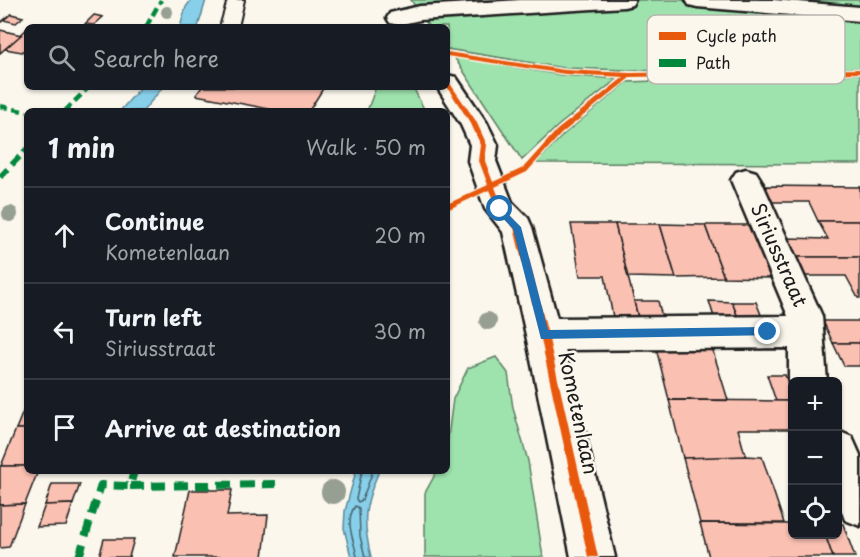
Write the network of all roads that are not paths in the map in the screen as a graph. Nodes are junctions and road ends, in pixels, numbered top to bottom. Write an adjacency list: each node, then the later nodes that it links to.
1 (236, 0): 6 (lane)
2 (624, 0): 5 (street)
3 (697, 0): 4 (street)
4 (860, 14)
5 (397, 15)
6 (230, 24)
7 (450, 87): 10 (street, Kometenlaan)
8 (746, 180): 9 (street, Siriusstraat)
9 (806, 332): 10 (street, Siriusstraat); 11 (street, Siriusstraat)
10 (544, 335): 14 (street, Kometenlaan)
11 (808, 377)
12 (842, 463): 13 (street)
13 (860, 505)
14 (593, 557)

